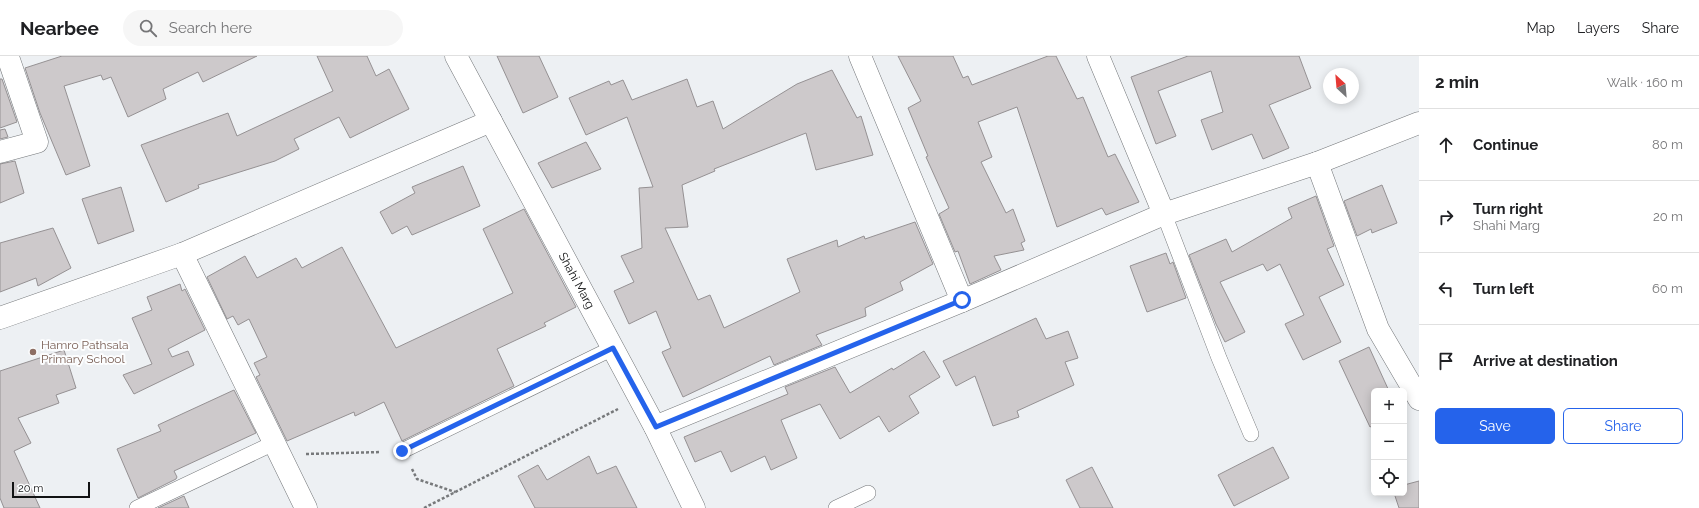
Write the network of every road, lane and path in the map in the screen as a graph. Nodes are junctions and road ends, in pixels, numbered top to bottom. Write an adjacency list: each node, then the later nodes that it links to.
1 (456, 56): 5 (street, Shahi Marg)
2 (860, 56): 11 (street)
3 (1098, 56): 9 (street)
4 (7, 58): 7 (street)
5 (491, 121): 10 (street); 13 (street, Shahi Marg)
6 (1419, 123): 8 (street)
7 (0, 152)
8 (1317, 163): 9 (street); 15 (street)
9 (1164, 214): 11 (street); 17 (lane)
10 (182, 254): 12 (street); 18 (street)
11 (962, 300): 16 (street)
12 (0, 318)
13 (613, 348): 14 (street, Shahi Marg); 19 (lane)
14 (640, 397): 16 (street, Shahi Marg); 20 (path)
15 (1419, 399)
16 (656, 427): 25 (street, Shahi Marg)
17 (1251, 434)
18 (277, 448): 19 (path); 22 (lane); 23 (street)
19 (402, 451): 20 (path)
20 (455, 492): 24 (path)
21 (868, 493): 26 (lane)
22 (136, 508)
23 (306, 508)
24 (424, 508)
25 (694, 508)
26 (836, 508)

